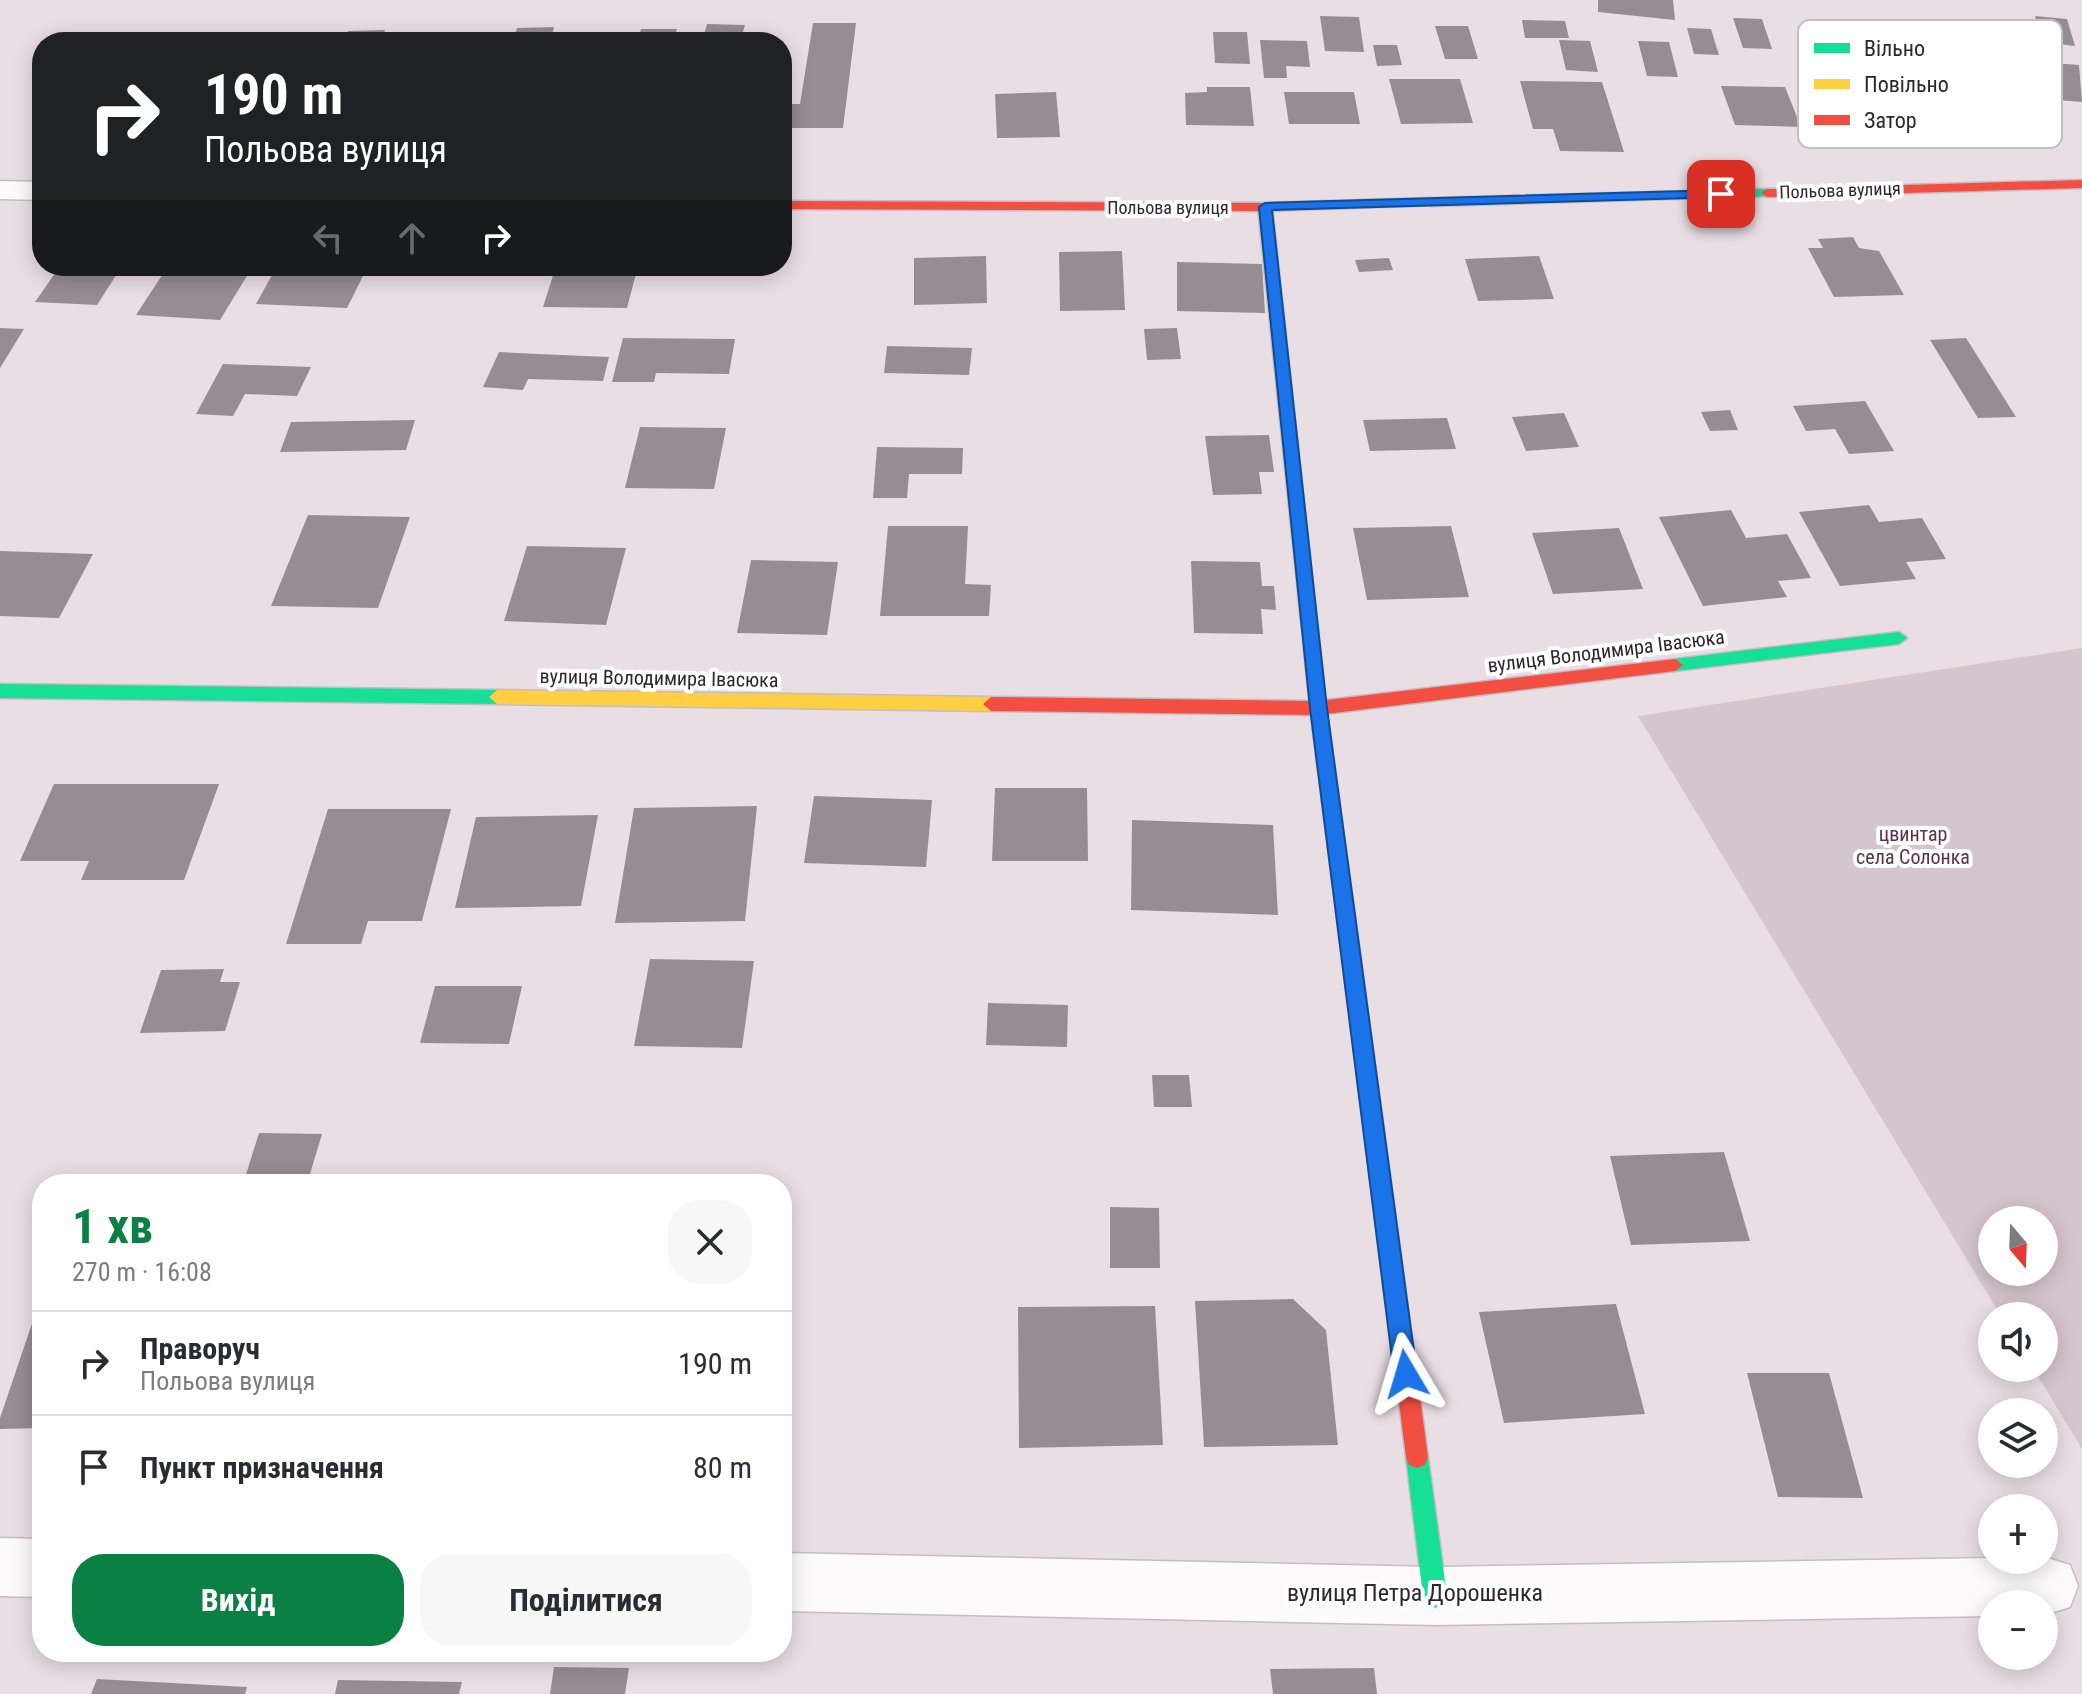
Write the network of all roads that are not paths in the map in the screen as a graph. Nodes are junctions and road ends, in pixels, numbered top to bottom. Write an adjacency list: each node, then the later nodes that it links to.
1 (2082, 184): 5 (street, Польова вулиця)
2 (0, 190): 3 (street)
3 (32, 191)
4 (792, 205): 5 (street, Польова вулиця)
5 (1265, 207): 8 (street)
6 (1899, 638): 8 (street, вулиця Володимира Івасюка)
7 (0, 691): 8 (street, вулиця Володимира Івасюка)
8 (1318, 708): 13 (street)
9 (0, 1567): 10 (street)
10 (32, 1568)
11 (792, 1582): 13 (street, вулиця Петра Дорошенка)
12 (2049, 1586): 13 (street, вулиця Петра Дорошенка)
13 (1435, 1596)

